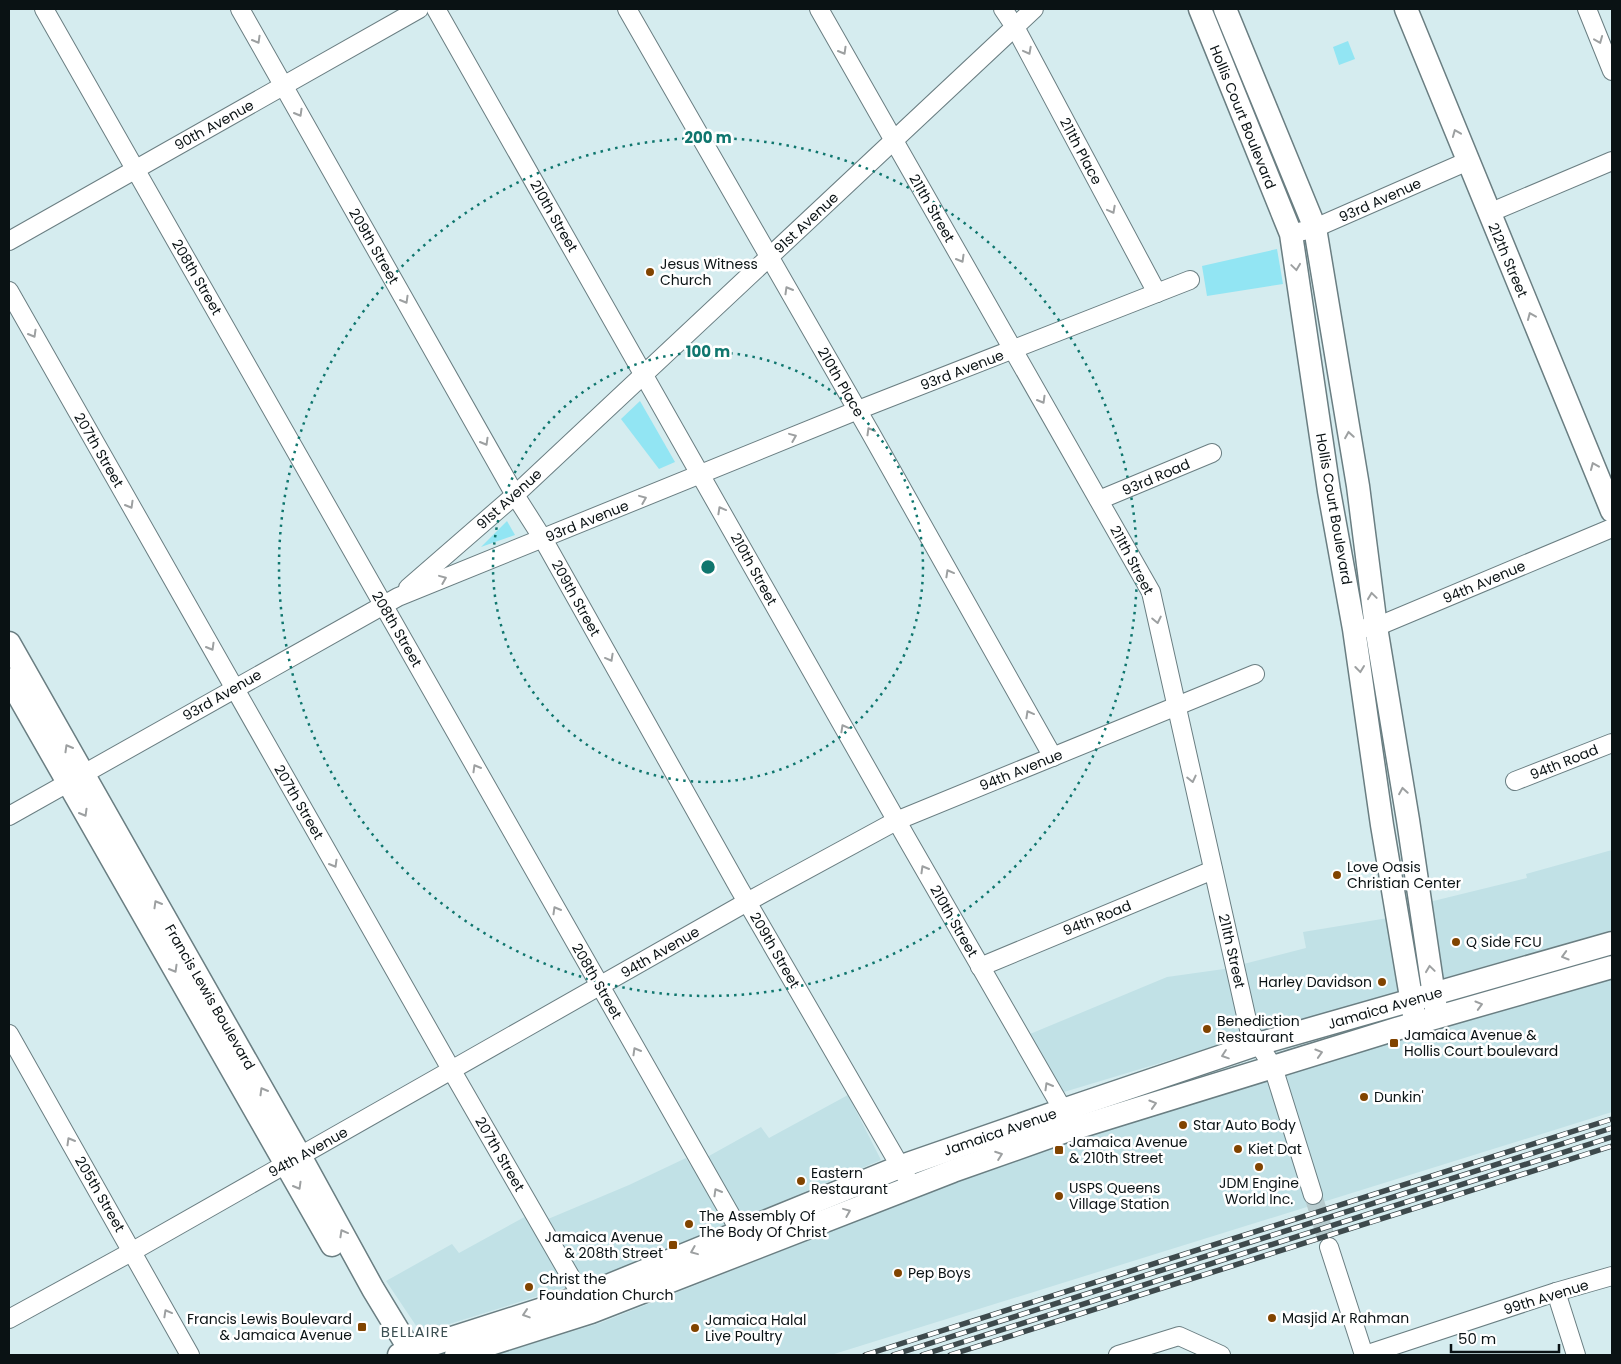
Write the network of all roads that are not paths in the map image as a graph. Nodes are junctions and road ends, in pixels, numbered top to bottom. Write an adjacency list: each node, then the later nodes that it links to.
1 (44, 9): 21 (street, 208th Street)
2 (240, 9): 15 (street, 209th Street, one-way to 15)
3 (418, 9): 15 (street, 90th Avenue)
4 (436, 9): 33 (street, 210th Street)
5 (628, 9): 26 (street, 210th Place)
6 (819, 9): 18 (street, 211th Street, one-way to 18)
7 (1004, 9): 13 (street, 211th Place)
8 (1034, 9): 13 (street, 91st Avenue)
9 (1200, 9): 17 (main road, Hollis Court Boulevard)
10 (1225, 9): 16 (main road, Hollis Court Boulevard)
11 (1406, 9): 19 (main road, 212th Street, one-way to 11)
12 (1587, 9): 14 (street, one-way to 14)
13 (1015, 27): 18 (street, 91st Avenue); 29 (street, 211th Place, one-way to 29)
14 (1612, 71)
15 (283, 86): 21 (street, 90th Avenue); 39 (street, 209th Street, one-way to 39)
16 (1266, 109): 17 (main road); 23 (main road, Hollis Court Boulevard)
17 (1244, 119): 24 (main road, Hollis Court Boulevard)
18 (894, 140): 26 (street, 91st Avenue); 30 (street, 211th Street, one-way to 30)
19 (1468, 161): 22 (main road, 212th Street); 23 (street, 93rd Avenue)
20 (1612, 162): 22 (street)
21 (135, 169): 25 (street, 90th Avenue); 44 (street, 208th Street)
22 (1488, 213): 41 (main road, 212th Street, one-way to 22)
23 (1315, 228): 24 (street, 93rd Avenue); 31 (main road, Hollis Court Boulevard)
24 (1291, 234): 32 (main road, Hollis Court Boulevard, one-way to 32)
25 (9, 241)
26 (769, 258): 33 (street, 91st Avenue); 34 (street, 210th Place, one-way to 26)
27 (1190, 280): 29 (street, 93rd Avenue)
28 (9, 291): 50 (street, 207th Street, one-way to 50)
29 (1156, 293): 30 (street, 93rd Avenue)
30 (1013, 350): 34 (street, 93rd Avenue); 40 (street, 211th Street, one-way to 40)
31 (1336, 353): 32 (main road); 37 (main road, Hollis Court Boulevard, one-way to 31)
32 (1310, 360): 38 (main road, Hollis Court Boulevard)
33 (644, 374): 36 (street, 210th Street); 39 (street, 91st Avenue)
34 (858, 410): 36 (street, 93rd Avenue, one-way to 34); 55 (street, 210th Place, one-way to 34)
35 (1212, 453): 40 (street, 93rd Road)
36 (701, 475): 43 (street, 93rd Avenue, one-way to 36); 60 (street, 210th Street, one-way to 36)
37 (1358, 486): 38 (main road); 45 (main road, Hollis Court Boulevard, one-way to 37)
38 (1329, 490): 46 (main road, Hollis Court Boulevard)
39 (515, 495): 43 (street, 209th Street); 44 (street, 91st Avenue)
40 (1099, 500): 51 (street, 211th Street, one-way to 51)
41 (1612, 511)
42 (1612, 528): 45 (street, 94th Avenue)
43 (543, 539): 44 (street, 93rd Avenue, one-way to 43); 63 (street, 209th Street, one-way to 63)
44 (390, 600): 50 (street, 93rd Avenue); 67 (street, 208th Street, one-way to 44)
45 (1376, 627): 46 (street, 94th Avenue); 52 (main road, Hollis Court Boulevard)
46 (1354, 629): 53 (main road, Hollis Court Boulevard, one-way to 53)
47 (9, 643): 56 (main road, Francis Lewis Boulevard, one-way to 47)
48 (1255, 674): 51 (street, 94th Avenue)
49 (9, 679): 56 (main road, Francis Lewis Boulevard)
50 (234, 688): 56 (street, 93rd Avenue); 75 (street, 207th Street, one-way to 75)
51 (1176, 707): 55 (street, 94th Avenue); 62 (street, 211th Street, one-way to 62)
52 (1392, 720): 53 (main road); 59 (main road, Hollis Court Boulevard, one-way to 52)
53 (1367, 725): 61 (main road, Hollis Court Boulevard)
54 (1612, 742): 57 (street, 94th Road)
55 (1053, 757): 60 (street, 94th Avenue)
56 (75, 779): 58 (street, 93rd Avenue); 77 (main road, Francis Lewis Boulevard)
57 (1515, 782)
58 (9, 816)
59 (1408, 820): 61 (main road); 68 (main road, Hollis Court Boulevard, one-way to 59)
60 (896, 821): 63 (street, 94th Avenue); 65 (street, 210th Street, one-way to 60)
61 (1382, 825): 69 (main road, Hollis Court Boulevard)
62 (1214, 870): 65 (street, 94th Road); 73 (street, 211th Street)
63 (747, 902): 67 (street, 94th Avenue); 78 (street, 209th Street)
64 (1612, 943): 68 (main road, Jamaica Avenue, one-way to 68)
65 (980, 967): 76 (street, 210th Street, one-way to 65)
66 (1612, 967): 70 (main road, Jamaica Avenue, one-way to 66)
67 (599, 986): 75 (street, 94th Avenue); 81 (street, 208th Street, one-way to 67)
68 (1433, 994): 69 (main road, Jamaica Avenue); 70 (main road, Hollis Court Boulevard)
69 (1411, 1000): 71 (main road, Hollis Court Boulevard); 73 (main road, Jamaica Avenue)
70 (1437, 1017): 71 (main road, Jamaica Avenue)
71 (1415, 1024): 74 (main road, Jamaica Avenue, one-way to 71)
72 (9, 1034): 83 (street, 205th Street, one-way to 72)
73 (1258, 1044): 74 (street, 211th Street); 76 (main road, Jamaica Avenue, one-way to 76)
74 (1273, 1067): 76 (main road, Jamaica Avenue, one-way to 74); 80 (street, 211th Street)
75 (452, 1071): 77 (street, 94th Avenue); 86 (street, 207th Street)
76 (1066, 1120): 78 (main road, Jamaica Avenue); 79 (main road, Jamaica Avenue, one-way to 76)
77 (293, 1160): 83 (street, 94th Avenue); 88 (main road, Francis Lewis Boulevard)
78 (902, 1166): 79 (street, 209th Street); 81 (main road, Jamaica Avenue)
79 (911, 1187): 81 (main road, Jamaica Avenue, one-way to 79)
80 (1313, 1195)
81 (745, 1241): 86 (main road, Jamaica Avenue)
82 (1329, 1247): 93 (street)
83 (133, 1251): 87 (street, 94th Avenue); 89 (street, 205th Street, one-way to 83)
84 (1612, 1276): 85 (street, 99th Avenue)
85 (1556, 1292): 93 (street, 99th Avenue); 94 (street)
86 (587, 1304): 88 (main road, Jamaica Avenue, one-way to 88); 90 (main road, Jamaica Avenue)
87 (9, 1319)
88 (407, 1354)
89 (190, 1355)
90 (456, 1355)
91 (1118, 1355): 92 (street)
92 (1221, 1355)
93 (1364, 1355)
94 (1576, 1355)

